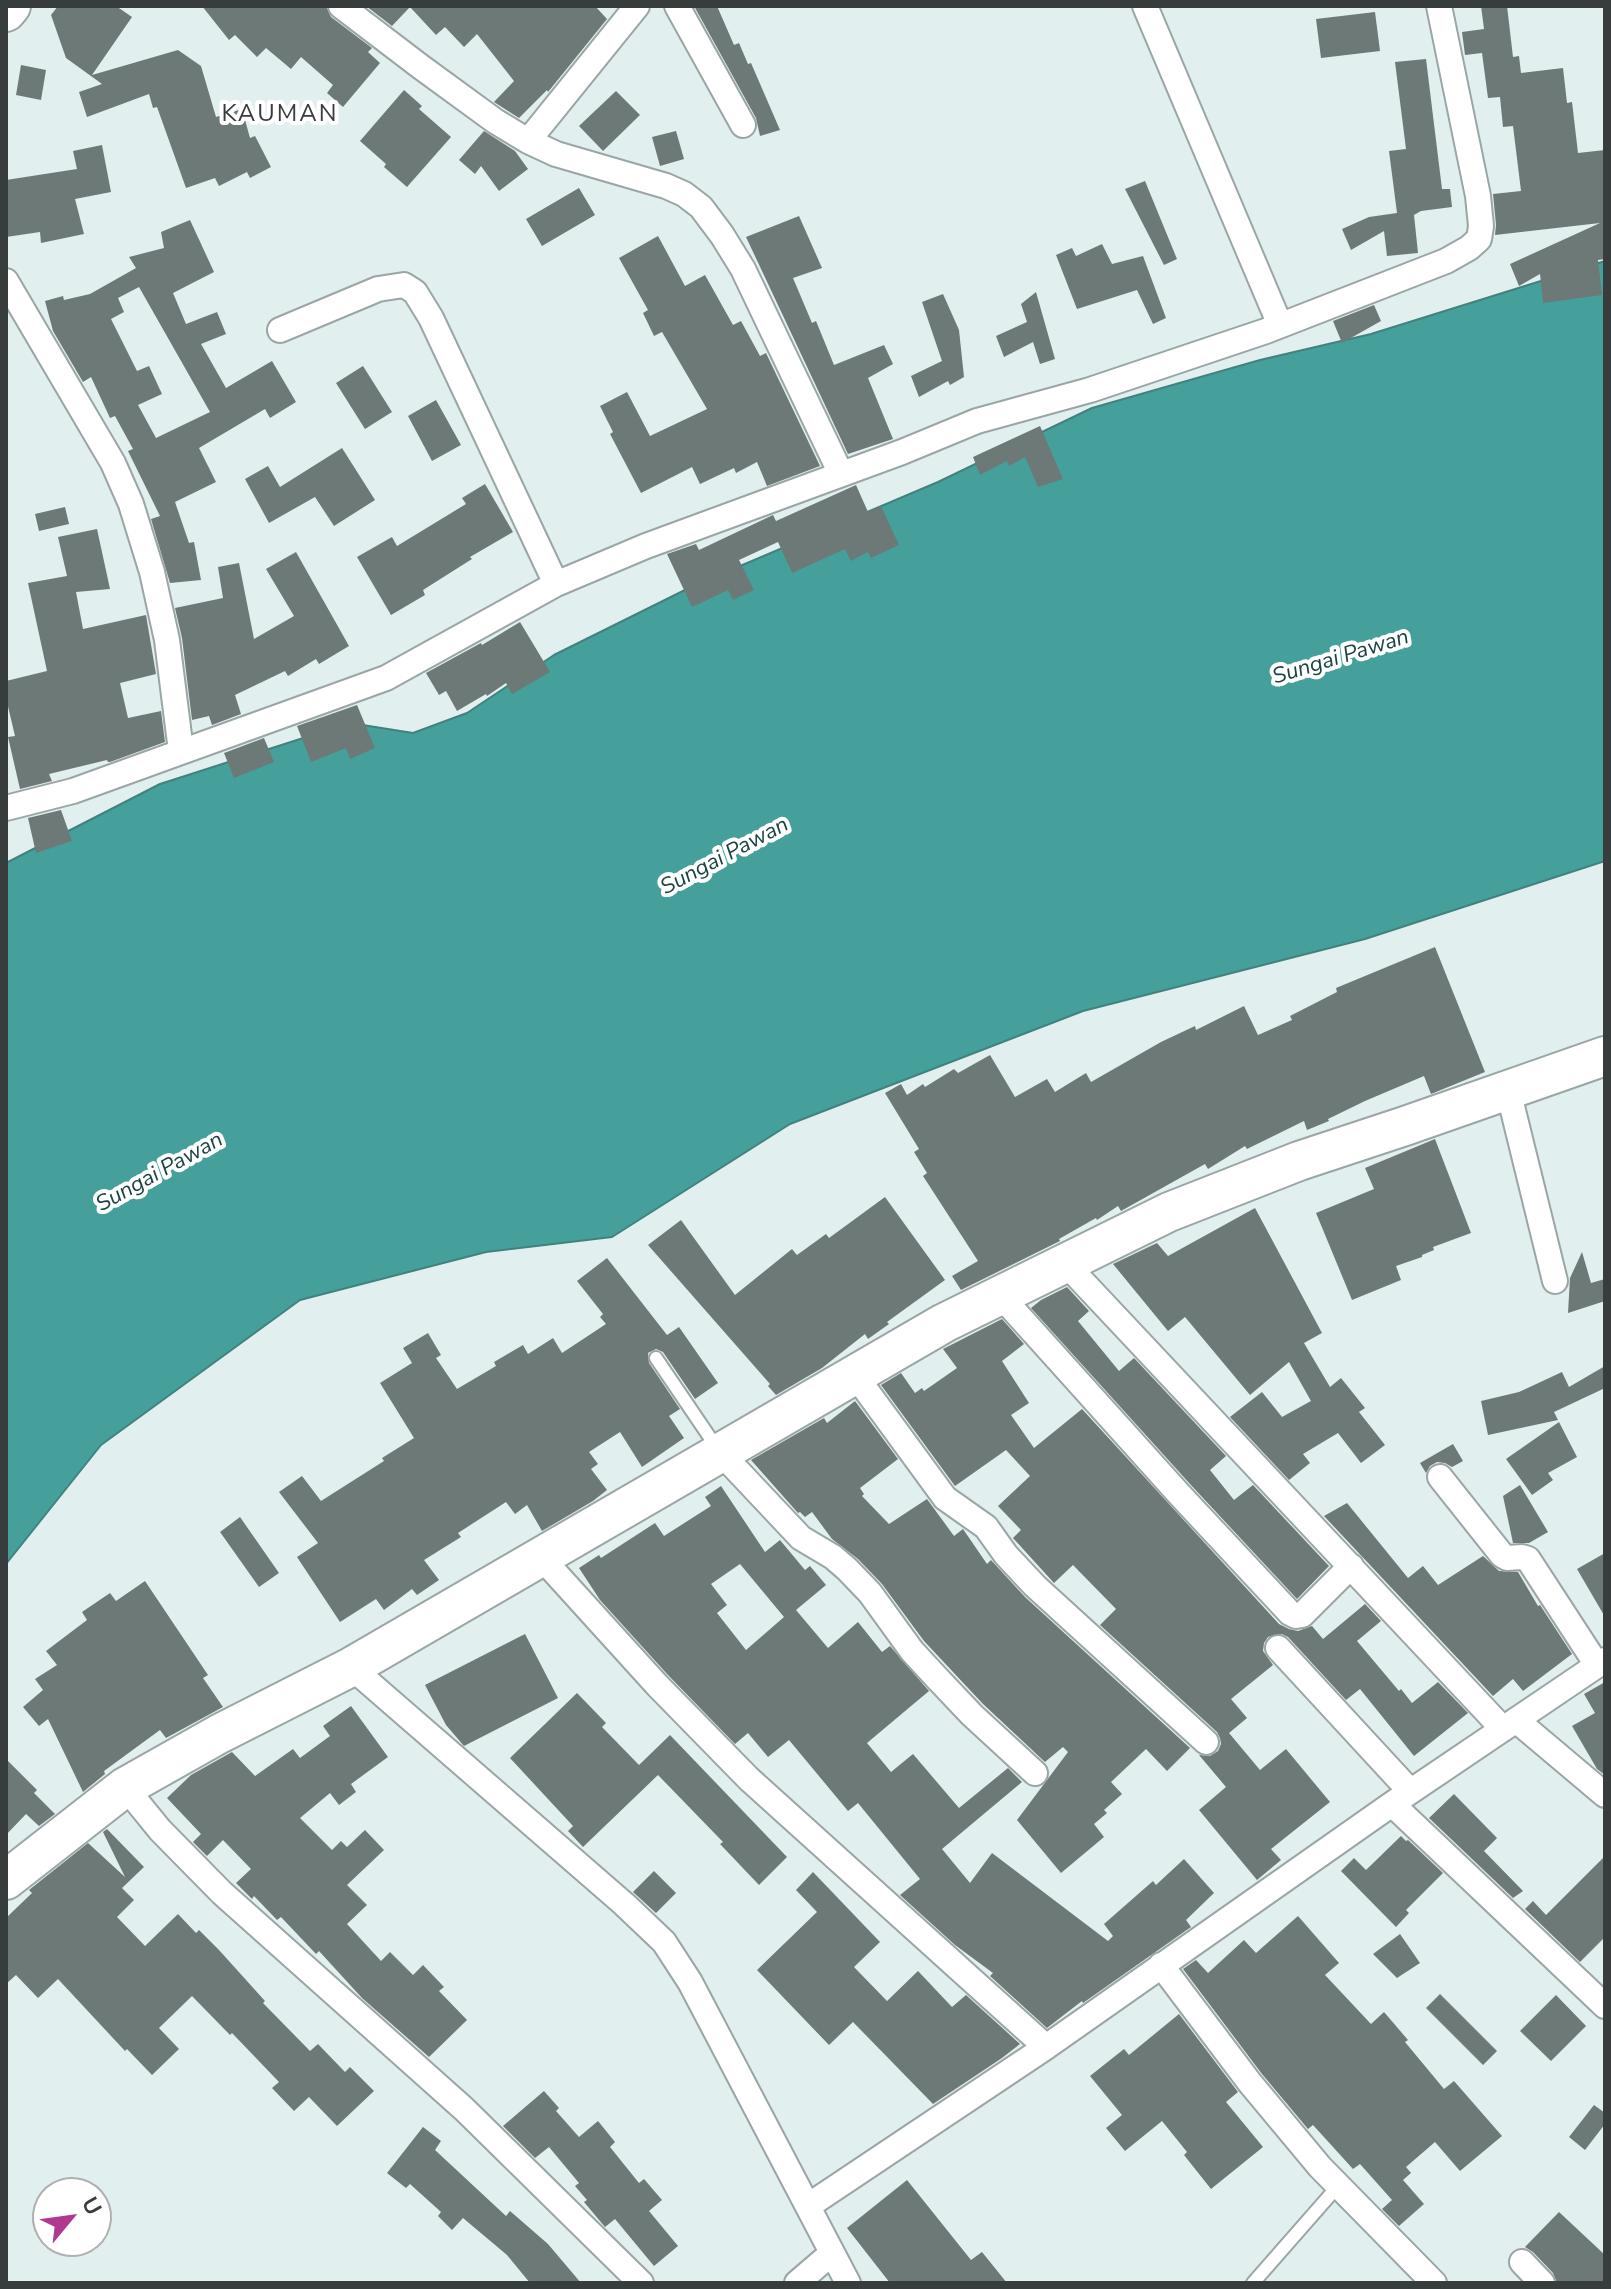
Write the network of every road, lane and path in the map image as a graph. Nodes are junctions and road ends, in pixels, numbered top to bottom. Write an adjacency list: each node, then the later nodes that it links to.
1 (11, 6): 7 (main road)
2 (341, 6): 9 (street)
3 (637, 6): 9 (street)
4 (677, 6): 8 (street)
5 (1145, 6): 11 (street)
6 (1439, 6): 11 (street)
7 (6, 12)
8 (743, 125)
9 (528, 141): 13 (street)
10 (6, 281): 15 (street)
11 (1280, 325): 13 (street)
12 (280, 330): 14 (street)
13 (841, 474): 14 (street)
14 (556, 584): 15 (street)
15 (181, 751): 16 (street)
16 (6, 808)
17 (1605, 1056): 18 (main road)
18 (1508, 1090): 19 (main road); 20 (street)
19 (1065, 1263): 21 (main road); 27 (street)
20 (1555, 1281)
21 (1000, 1295): 23 (main road); 27 (street)
22 (656, 1358): 24 (lane)
23 (855, 1375): 24 (main road); 32 (street)
24 (720, 1452): 26 (main road); 33 (street)
25 (1440, 1477): 29 (street)
26 (540, 1556): 30 (main road); 40 (street)
27 (1351, 1566): 31 (street)
28 (1278, 1648): 36 (street)
29 (1601, 1662): 31 (street)
30 (351, 1667): 34 (main road); 42 (street)
31 (1510, 1724): 35 (street); 36 (street)
32 (1206, 1742)
33 (1035, 1773)
34 (125, 1787): 37 (main road); 45 (street)
35 (1605, 1795)
36 (1401, 1798): 38 (street); 39 (street)
37 (6, 1880)
38 (1161, 1965): 40 (street); 41 (street)
39 (1605, 2006)
40 (1046, 2047): 42 (street)
41 (1338, 2186): 48 (lane); 49 (street)
42 (808, 2206): 43 (street)
43 (832, 2253): 46 (street); 47 (street)
44 (1522, 2262): 50 (street)
45 (641, 2283)
46 (797, 2283)
47 (848, 2283)
48 (1253, 2283)
49 (1434, 2283)
50 (1542, 2283)

